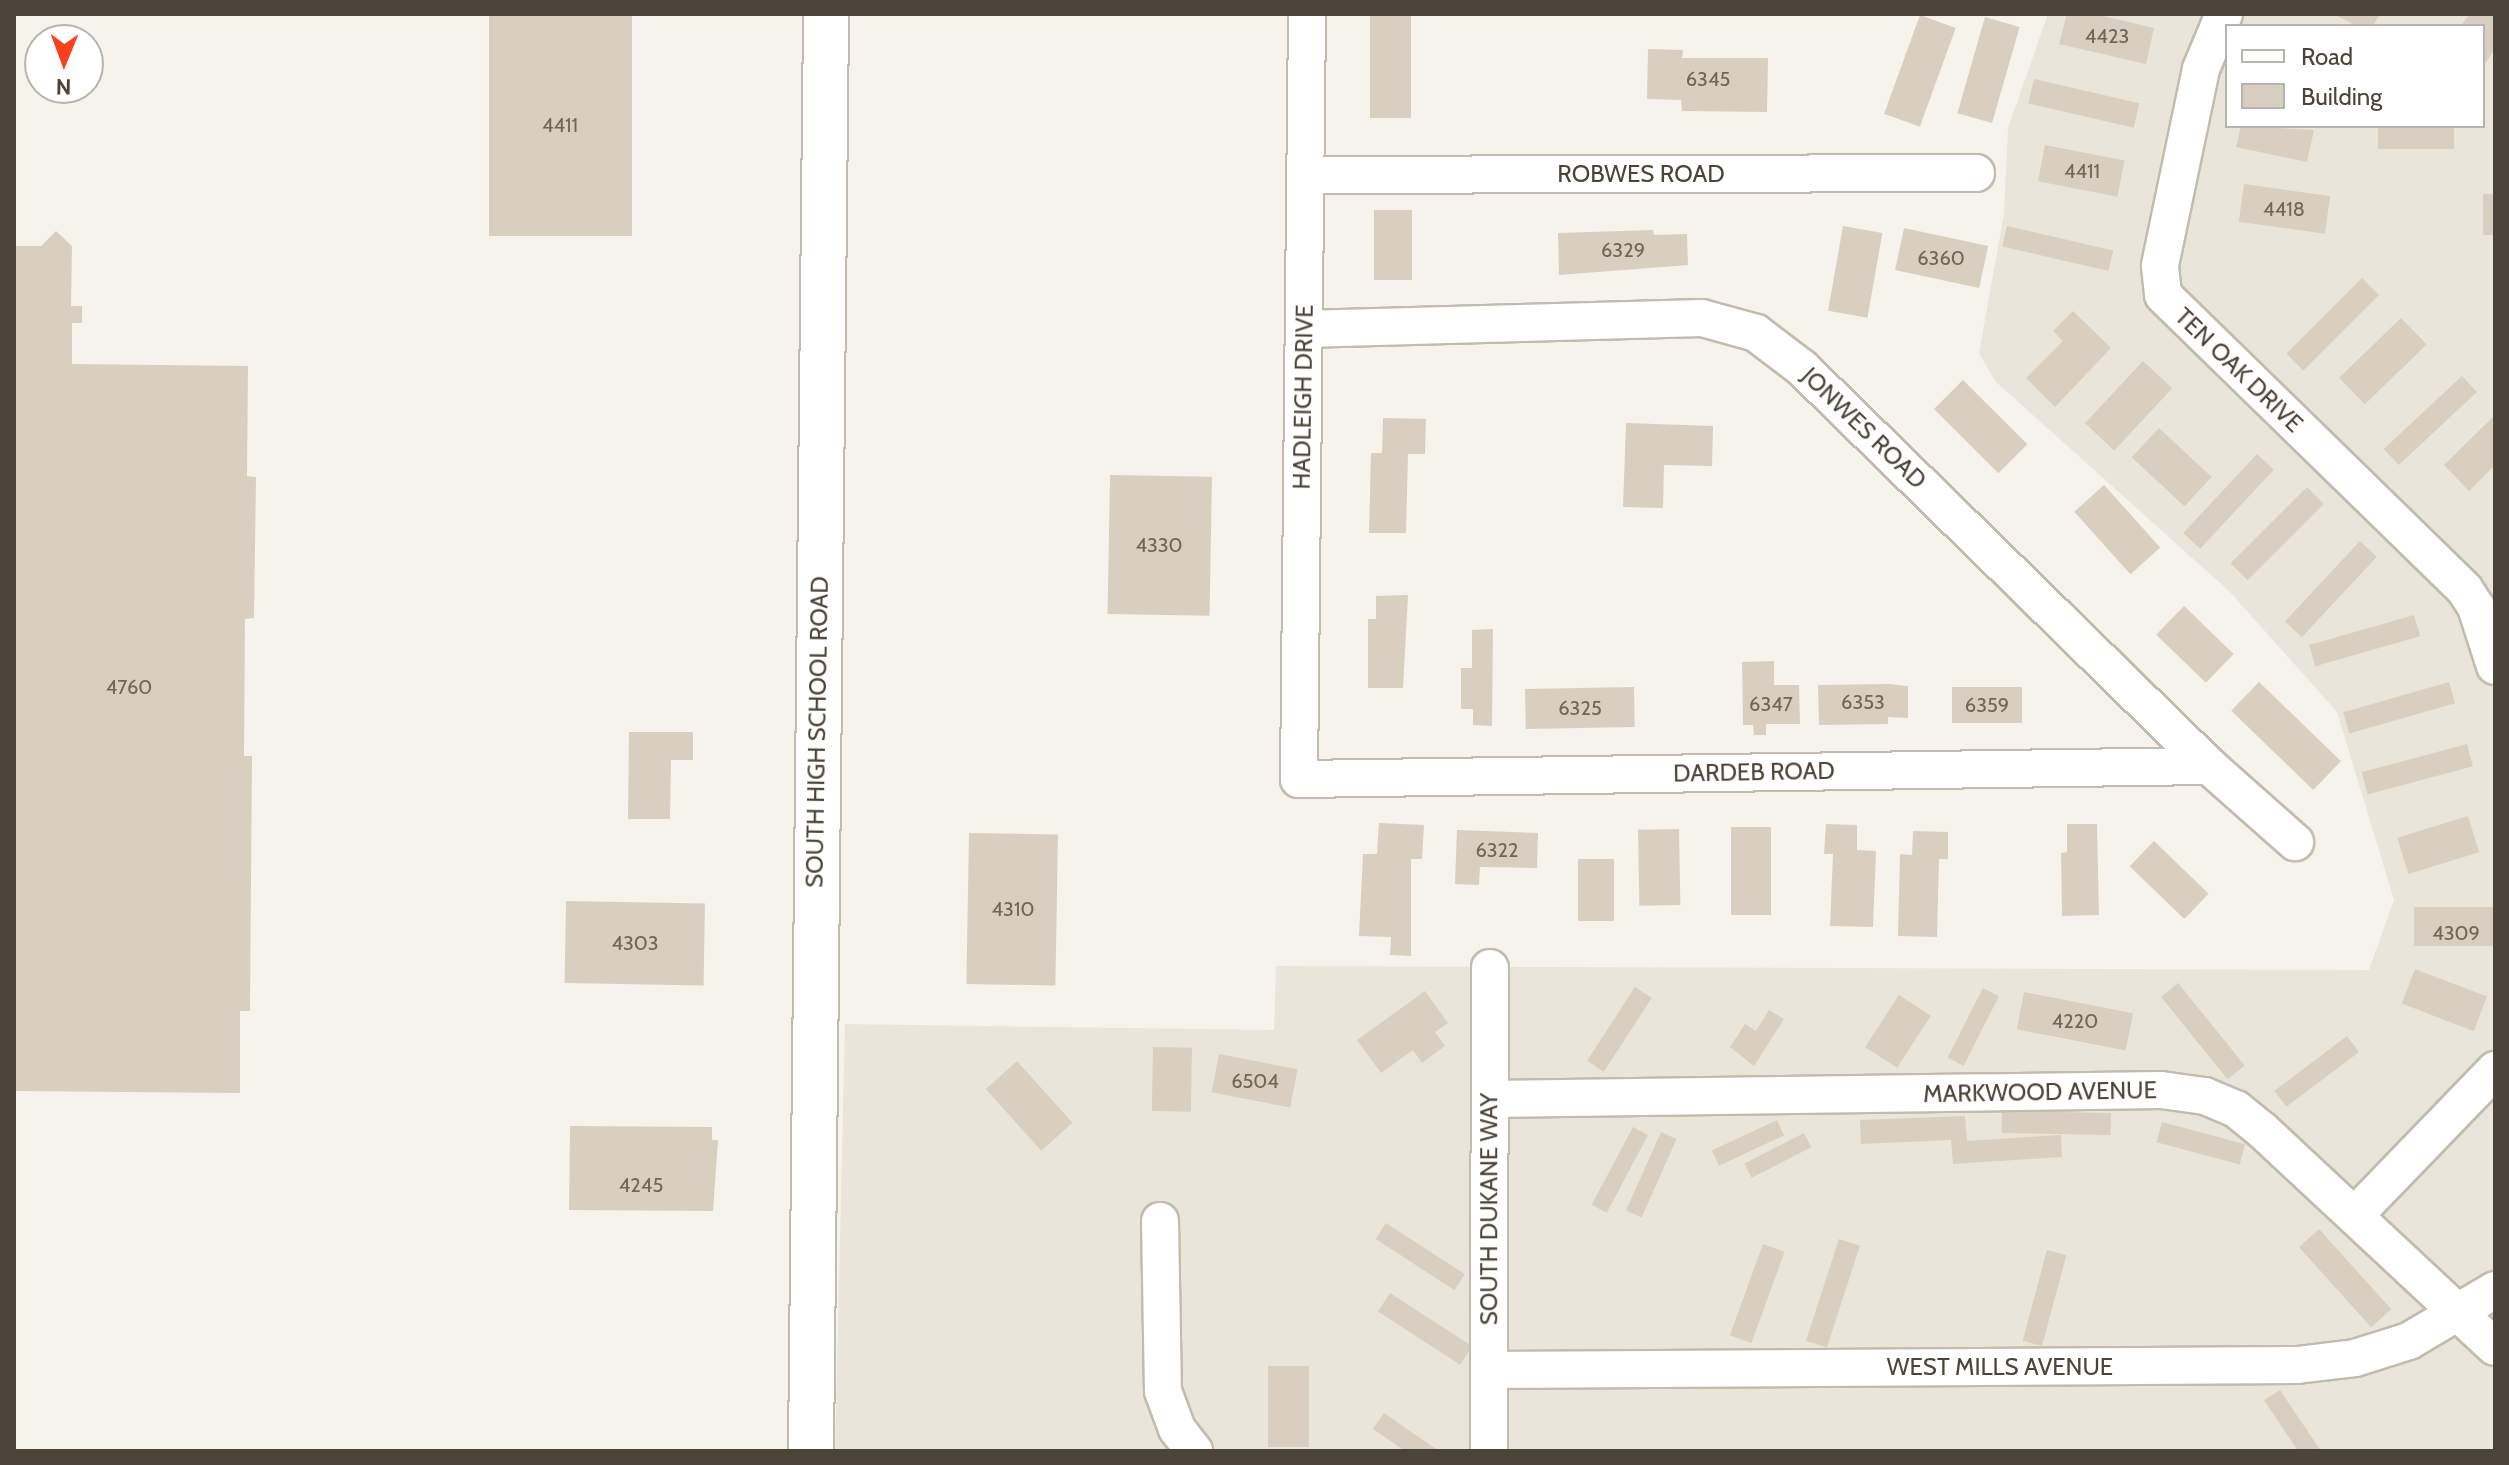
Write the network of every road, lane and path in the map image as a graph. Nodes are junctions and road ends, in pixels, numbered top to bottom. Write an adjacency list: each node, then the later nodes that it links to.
1 (826, 14): 20 (street, SOUTH HIGH SCHOOL ROAD)
2 (1307, 14): 5 (street, HADLEIGH DRIVE)
3 (2224, 14): 7 (street, TEN OAK DRIVE)
4 (1976, 173): 5 (street, ROBWES ROAD)
5 (1306, 175): 6 (street, HADLEIGH DRIVE)
6 (1304, 329): 8 (street, JONWES ROAD); 9 (street, HADLEIGH DRIVE)
7 (2495, 666)
8 (2209, 766): 9 (street, DARDEB ROAD); 10 (street, JONWES ROAD)
9 (1299, 779)
10 (2295, 842)
11 (1490, 968): 13 (street, SOUTH DUKANE WAY)
12 (2495, 1070): 14 (street)
13 (1490, 1099): 14 (street, MARKWOOD AVENUE); 19 (street, SOUTH DUKANE WAY)
14 (2355, 1215): 17 (street, MARKWOOD AVENUE)
15 (1160, 1221): 21 (street)
16 (2495, 1290): 17 (street, WEST MILLS AVENUE)
17 (2460, 1312): 18 (street, MARKWOOD AVENUE); 19 (street, WEST MILLS AVENUE)
18 (2495, 1347)
19 (1489, 1370): 22 (street, SOUTH DUKANE WAY)
20 (811, 1451)
21 (1194, 1451)
22 (1489, 1451)

